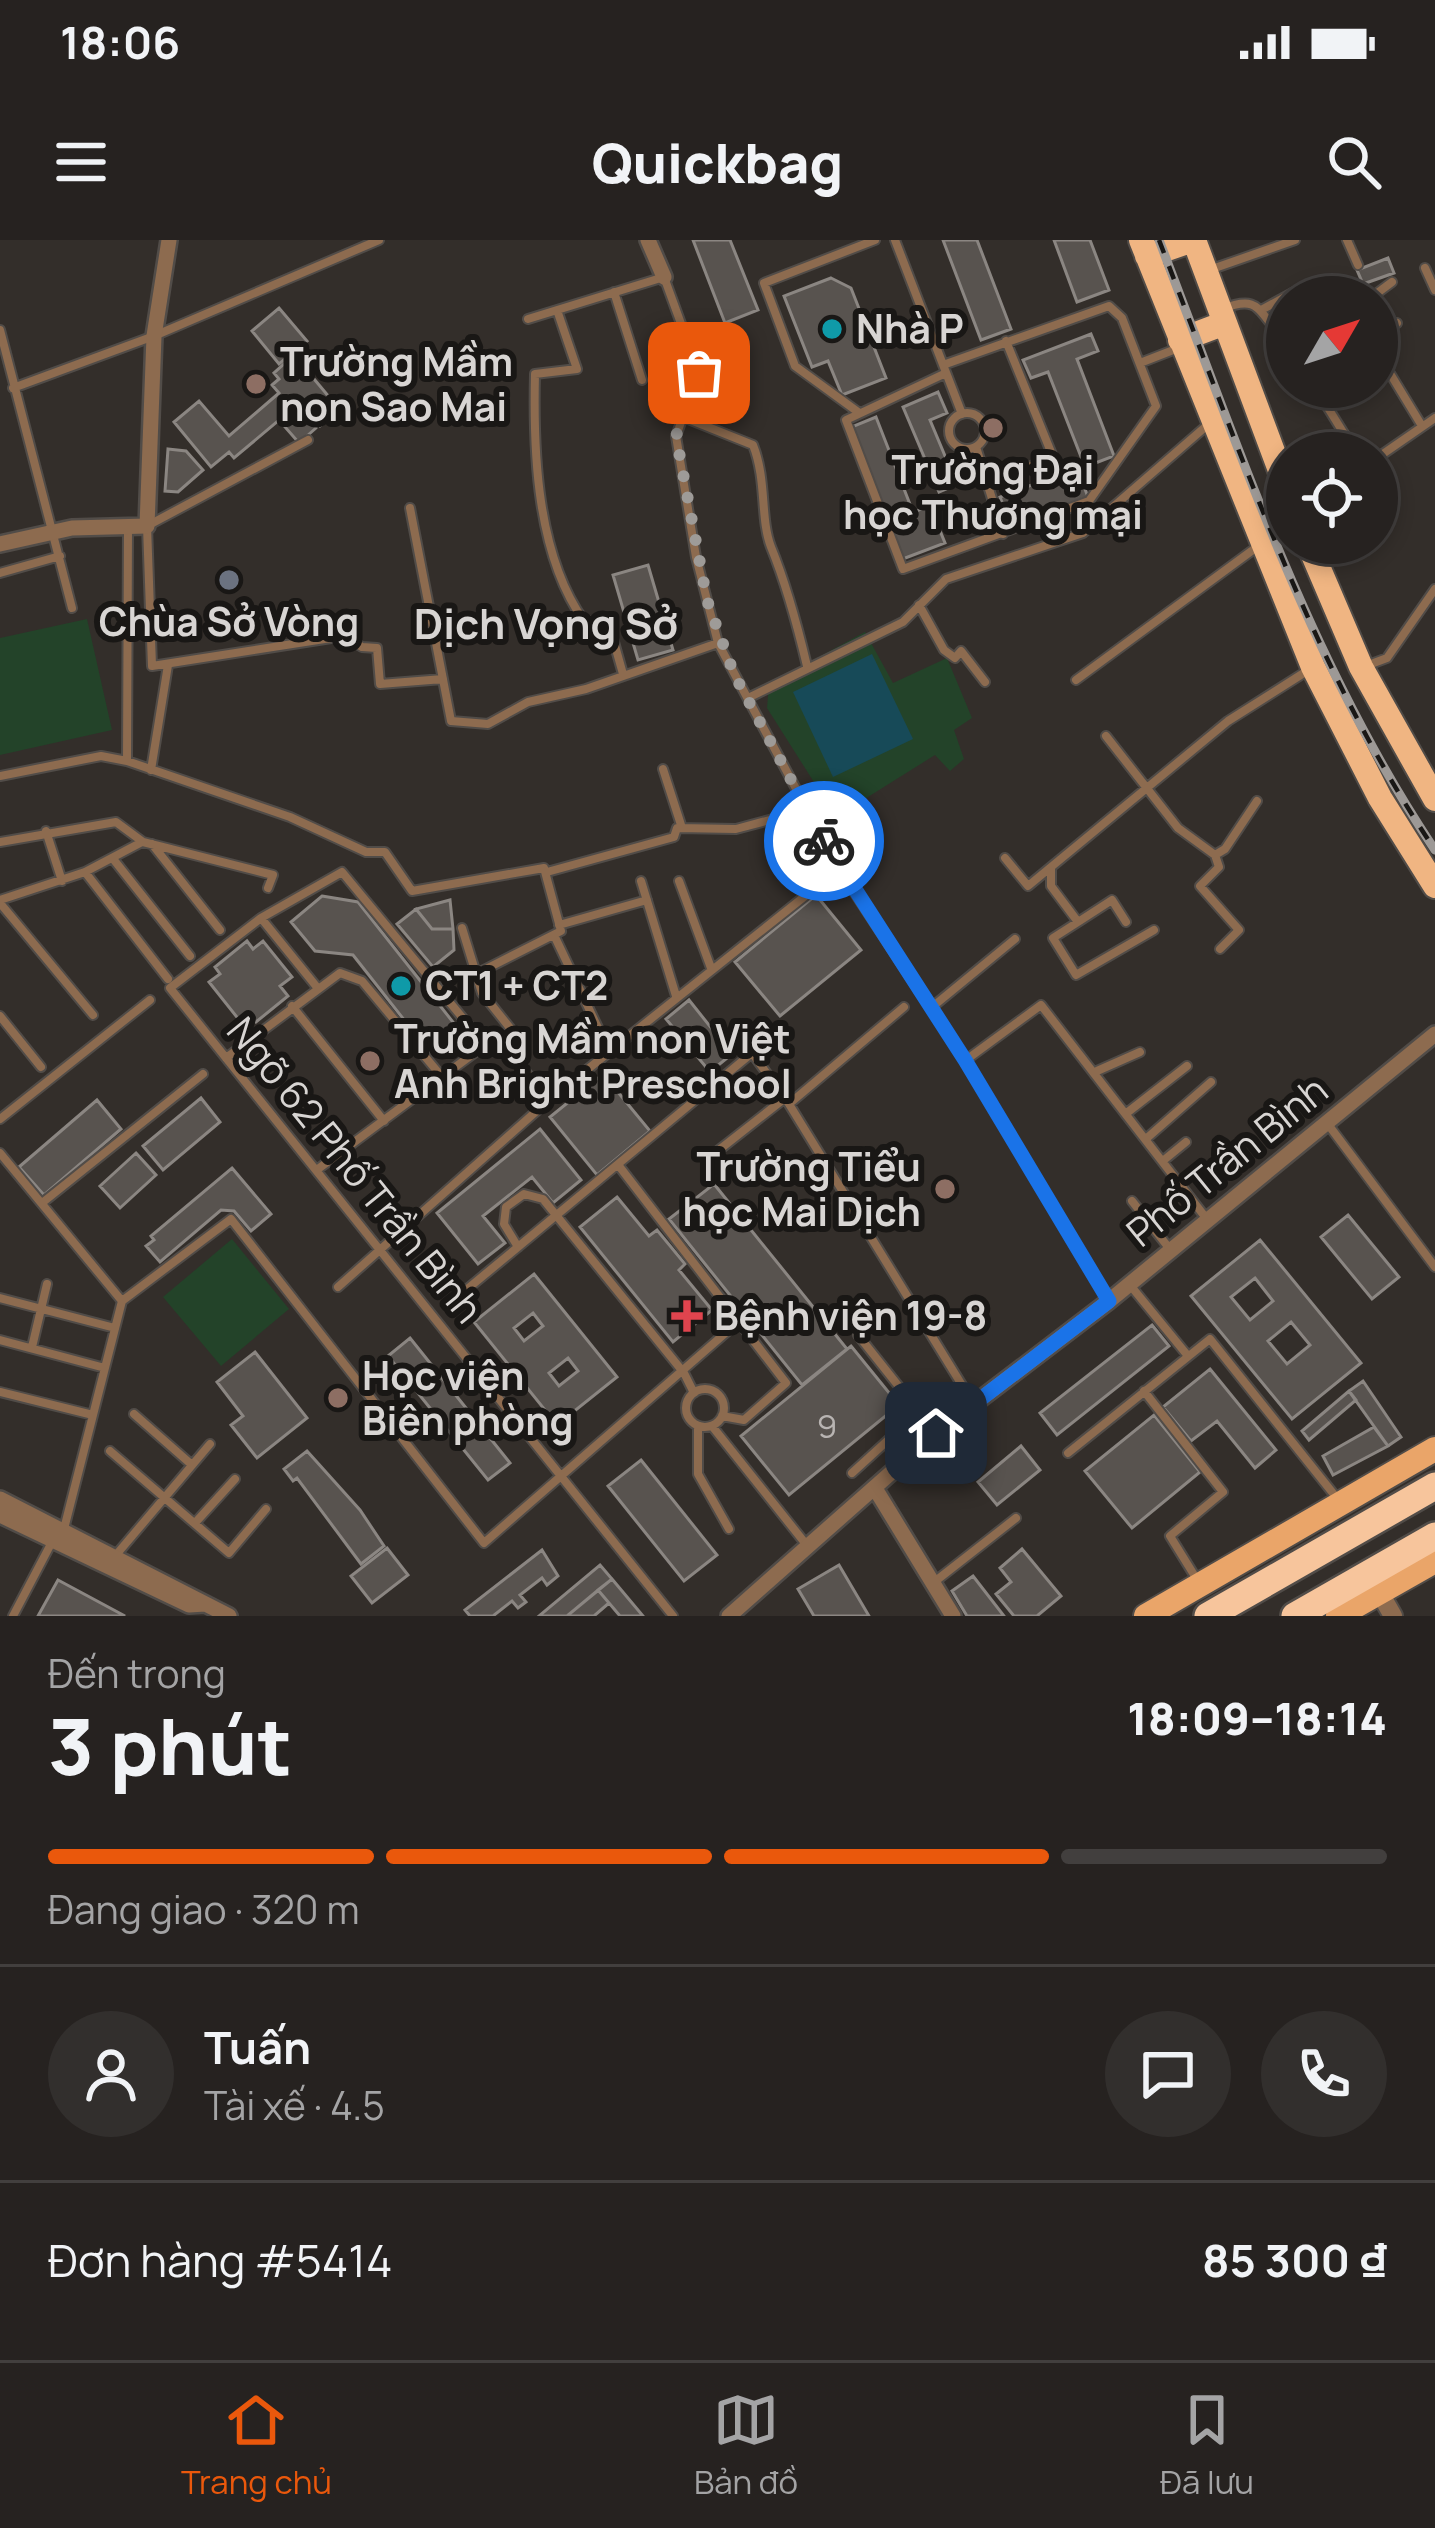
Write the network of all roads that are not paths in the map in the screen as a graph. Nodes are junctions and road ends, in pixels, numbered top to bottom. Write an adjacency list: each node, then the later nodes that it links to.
1 (169, 240): 23 (street)
2 (380, 240): 23 (lane)
3 (648, 240): 13 (street)
4 (874, 240): 31 (lane)
5 (895, 240): 27 (lane)
6 (1193, 240): 9 (highway); 12 (highway)
7 (1295, 240): 12 (lane)
8 (1347, 240): 10 (lane)
9 (1144, 248): 25 (highway)
10 (1358, 265)
11 (1425, 268): 14 (lane)
12 (1205, 271): 20 (highway)
13 (664, 277): 15 (lane); 33 (lane)
14 (1435, 290)
15 (614, 292): 18 (lane); 28 (lane)
16 (1266, 307): 17 (lane)
17 (1263, 309): 19 (lane); 20 (lane)
18 (557, 310): 21 (lane); 60 (lane)
19 (1266, 312)
20 (1223, 317): 25 (highway); 37 (highway)
21 (527, 319)
22 (0, 330): 30 (lane)
23 (154, 336): 30 (lane); 44 (street)
24 (1006, 341): 26 (lane); 27 (lane); 41 (lane)
25 (1181, 343): 26 (lane); 35 (highway)
26 (1140, 363): 46 (lane)
27 (945, 369): 31 (lane); 32 (lane)
28 (642, 380)
29 (1398, 387): 36 (lane)
30 (13, 388): 45 (lane)
31 (860, 413): 46 (lane)
32 (962, 415): 40 (lane); 40 (lane)
33 (683, 417): 55 (lane); 57 (lane)
34 (1435, 418): 36 (lane)
35 (1212, 421): 47 (highway); 53 (lane)
36 (1422, 426): 39 (lane)
37 (1266, 433)
38 (308, 440): 44 (lane)
39 (1398, 443)
40 (976, 447): 41 (lane)
41 (990, 483): 46 (lane)
42 (410, 508): 61 (lane)
43 (128, 526): 44 (street); 45 (street); 66 (lane)
44 (147, 526): 56 (lane)
45 (54, 530): 48 (street); 49 (lane)
46 (1003, 534)
47 (1262, 543): 58 (highway); 62 (lane)
48 (0, 544)
49 (60, 556): 51 (lane); 54 (lane)
50 (1317, 564): 59 (highway)
51 (0, 573)
52 (1435, 589): 59 (lane)
53 (920, 605): 57 (lane); 63 (lane)
54 (72, 608)
55 (718, 643): 60 (lane); 64 (lane)
56 (168, 665): 61 (lane); 68 (lane)
57 (807, 666): 64 (lane)
58 (1313, 667): 70 (lane); 88 (highway)
59 (1361, 668): 71 (highway)
60 (623, 674): 61 (lane)
61 (443, 679)
62 (1076, 680)
63 (985, 682)
64 (748, 698): 73 (lane)
65 (1106, 736): 70 (lane)
66 (127, 761): 68 (lane); 69 (lane)
67 (663, 769): 74 (lane)
68 (152, 770): 84 (lane)
69 (0, 776)
70 (1147, 788): 78 (lane); 81 (lane)
71 (1435, 799)
72 (1257, 801): 78 (lane)
73 (807, 810): 74 (lane); 82 (lane)
74 (682, 828): 84 (lane)
75 (45, 830): 76 (lane); 77 (lane); 85 (lane)
76 (0, 842)
77 (147, 842): 80 (lane); 89 (lane); 97 (lane)
78 (1215, 855): 101 (lane)
79 (1006, 858): 81 (lane)
80 (113, 860): 83 (lane); 102 (lane)
81 (1052, 867): 93 (lane)
82 (839, 869): 103 (lane); 111 (lane)
83 (85, 872): 85 (lane); 105 (lane, Ngõ 62 Phố Trần Bình)
84 (547, 872): 95 (lane)
85 (62, 881): 91 (lane)
86 (641, 881): 90 (lane)
87 (679, 881): 103 (lane)
88 (1435, 886)
89 (268, 888)
90 (647, 900): 95 (lane); 107 (lane)
91 (0, 902): 112 (lane)
92 (261, 918): 105 (lane); 106 (lane); 115 (lane)
93 (1078, 922): 94 (lane); 98 (lane)
94 (1126, 922)
95 (559, 925): 99 (lane)
96 (462, 928): 104 (lane)
97 (220, 930)
98 (1154, 930)
99 (554, 935): 104 (lane); 116 (lane)
100 (1015, 939): 111 (lane)
101 (1220, 949)
102 (190, 956)
103 (711, 968): 107 (lane)
104 (476, 974): 122 (lane)
105 (169, 984): 118 (lane, Ngõ 62 Phố Trần Bình)
106 (316, 986): 109 (lane); 125 (lane)
107 (676, 996): 116 (lane)
108 (150, 1000): 130 (lane)
109 (292, 1006): 118 (lane); 131 (lane)
110 (904, 1007): 128 (lane)
111 (932, 1007): 119 (lane)
112 (94, 1015)
113 (0, 1016): 121 (lane)
114 (1435, 1034): 132 (street, Phố Trần Bình)
115 (485, 1045): 122 (lane); 125 (lane)
116 (609, 1051): 127 (lane)
117 (1140, 1052): 123 (lane)
118 (225, 1058): 139 (lane, Ngõ 62 Phố Trần Bình)
119 (965, 1060): 123 (lane); 154 (lane)
120 (1187, 1066): 129 (lane)
121 (41, 1067)
122 (523, 1067): 127 (lane)
123 (1097, 1071): 129 (lane)
124 (203, 1074): 141 (lane)
125 (442, 1077): 131 (lane)
126 (1211, 1082): 133 (lane)
127 (550, 1100): 144 (lane)
128 (787, 1101): 136 (lane); 138 (lane); 167 (lane)
129 (1128, 1112): 133 (lane)
130 (0, 1119)
131 (384, 1120): 139 (lane)
132 (1326, 1122): 143 (street, Phố Trần Bình); 147 (lane)
133 (1147, 1138): 137 (lane)
134 (1186, 1142): 137 (lane)
135 (0, 1153): 141 (lane)
136 (710, 1157)
137 (1164, 1160): 143 (lane)
138 (619, 1166): 142 (lane); 156 (lane)
139 (318, 1169): 144 (lane, Ngõ 62 Phố Trần Bình)
140 (1132, 1201): 146 (lane)
141 (41, 1203): 153 (lane)
142 (558, 1215): 145 (lane); 145 (lane); 163 (lane)
143 (1207, 1219): 146 (street, Phố Trần Bình)
144 (380, 1247): 150 (lane); 182 (lane, Ngõ 62 Phố Trần Bình)
145 (518, 1247): 152 (lane)
146 (1170, 1249): 149 (street, Phố Trần Bình)
147 (1435, 1267)
148 (47, 1284): 155 (lane)
149 (1129, 1284): 154 (street, Phố Trần Bình); 161 (lane)
150 (338, 1287)
151 (0, 1298): 155 (lane)
152 (454, 1300)
153 (122, 1301): 157 (lane); 182 (lane)
154 (1109, 1301): 167 (street, Phố Trần Bình)
155 (41, 1309): 157 (lane); 160 (lane)
156 (737, 1323): 163 (lane); 171 (lane)
157 (115, 1328): 162 (lane)
158 (858, 1335): 168 (lane)
159 (0, 1340): 160 (lane)
160 (32, 1348): 162 (lane)
161 (1188, 1357): 164 (lane); 188 (lane)
162 (105, 1368): 170 (lane)
163 (684, 1373): 166 (lane); 182 (lane)
164 (1144, 1391): 178 (lane); 201 (lane)
165 (0, 1392): 170 (lane)
166 (694, 1393): 171 (lane); 172 (lane)
167 (973, 1403): 174 (street, Phố Trần Bình)
168 (920, 1411): 174 (lane); 181 (lane)
169 (134, 1414): 180 (lane)
170 (93, 1415): 194 (lane)
171 (722, 1416): 173 (lane)
172 (698, 1426): 173 (lane); 193 (lane)
173 (712, 1426): 196 (lane)
174 (936, 1433): 185 (street, Phố Trần Bình)
175 (210, 1444): 180 (lane)
176 (1435, 1449): 188 (main road)
177 (110, 1451): 186 (lane)
178 (1068, 1454)
179 (1435, 1462): 210 (main road)
180 (192, 1466): 186 (lane)
181 (852, 1473)
182 (563, 1477): 206 (lane, Ngõ 62 Phố Trần Bình)
183 (235, 1479): 192 (lane)
184 (1435, 1486): 211 (highway)
185 (876, 1490): 196 (street, Phố Trần Bình); 200 (street)
186 (164, 1498): 192 (lane); 197 (lane)
187 (0, 1499): 194 (street)
188 (1341, 1503): 201 (main road)
189 (266, 1509): 192 (lane)
190 (0, 1515): 194 (street)
191 (1016, 1518): 200 (lane)
192 (195, 1523)
193 (729, 1529)
194 (59, 1534): 197 (street); 203 (street); 204 (lane)
195 (1435, 1536): 212 (highway)
196 (806, 1543): 207 (street, Phố Trần Bình)
197 (116, 1555): 203 (street)
198 (1435, 1561): 213 (main road)
199 (1435, 1572): 202 (main road)
200 (933, 1583): 208 (street)
201 (1199, 1586): 209 (main road)
202 (1389, 1609): 214 (main road)
203 (201, 1610): 205 (street)
204 (13, 1616)
205 (229, 1616)
206 (673, 1616)
207 (729, 1616)
208 (953, 1616)
209 (1146, 1616)
210 (1165, 1616)
211 (1208, 1616)
212 (1295, 1616)
213 (1338, 1616)
214 (1360, 1616)

